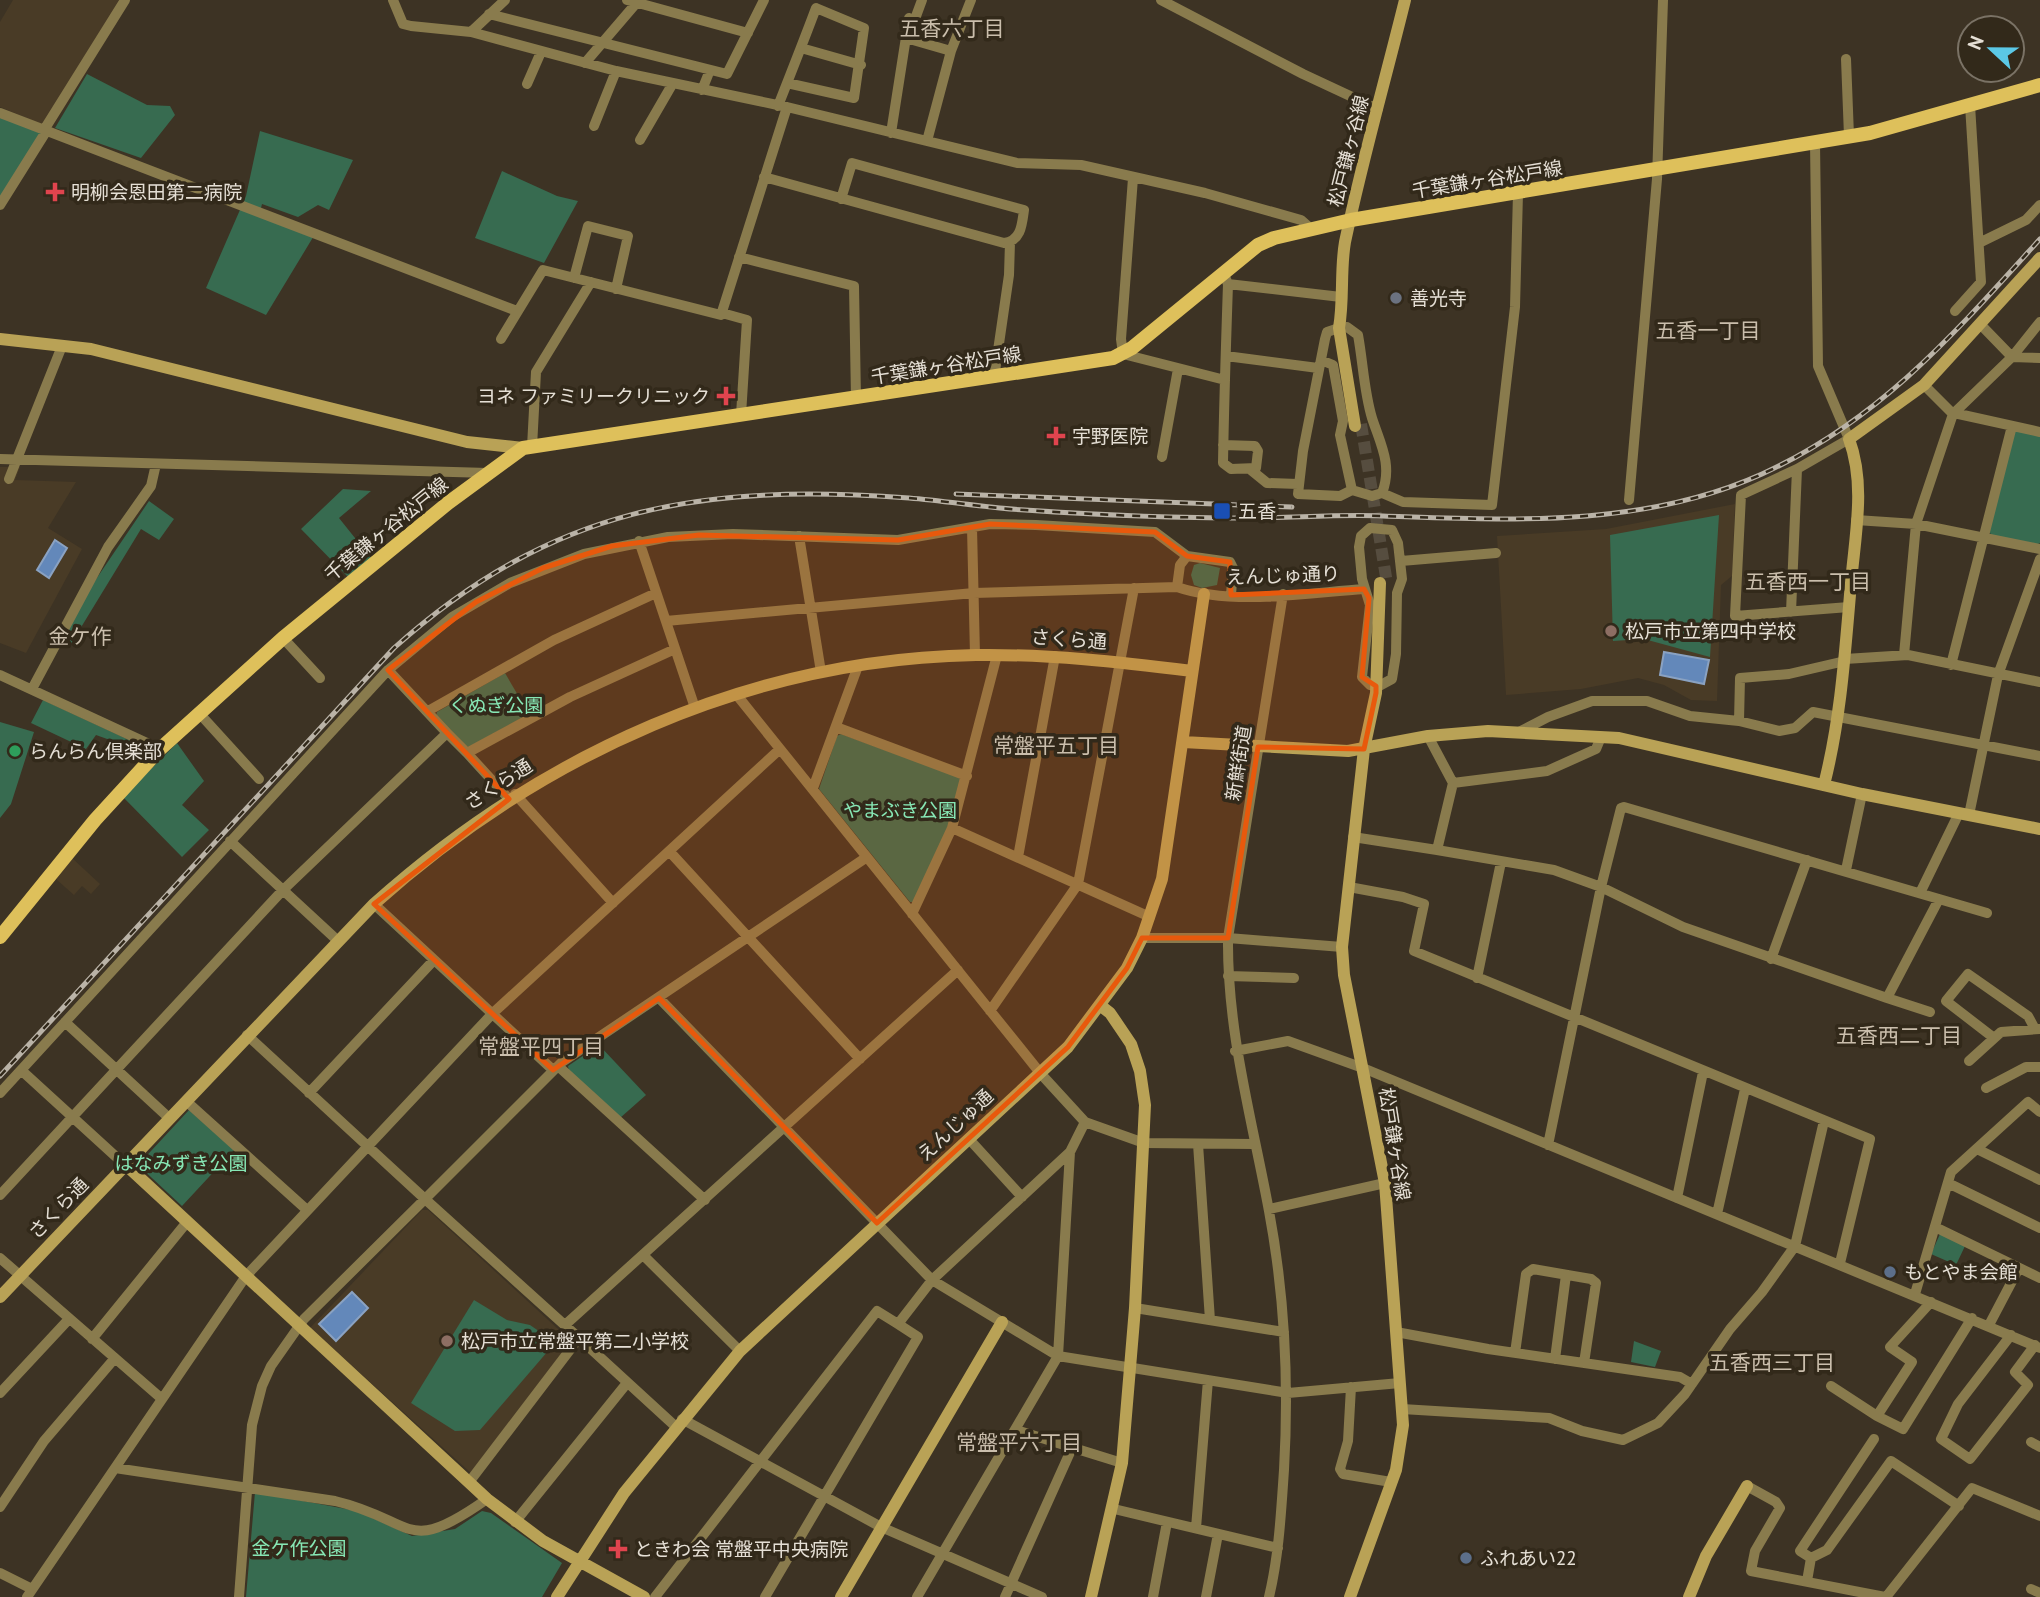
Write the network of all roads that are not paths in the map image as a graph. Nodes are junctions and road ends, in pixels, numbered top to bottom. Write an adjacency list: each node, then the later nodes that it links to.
1 (125, 0): 35 (street)
2 (393, 0): 13 (street)
3 (505, 0): 12 (street)
4 (764, 0): 14 (street)
5 (922, 0): 15 (street)
6 (971, 0): 18 (street)
7 (1161, 0): 11 (street)
8 (1405, 0): 32 (street, 松戸鎌ヶ谷線)
9 (1663, 0): 41 (street)
10 (634, 1): 14 (street); 16 (street)
11 (1173, 3): 32 (street)
12 (489, 14): 13 (street); 16 (street)
13 (471, 32): 19 (street)
14 (748, 33): 23 (street)
15 (906, 38): 18 (street); 36 (street)
16 (603, 43): 21 (street); 23 (street)
17 (801, 48): 22 (street); 22 (street); 26 (street)
18 (951, 51): 39 (street)
19 (541, 52): 21 (street); 27 (street)
20 (1846, 59): 37 (street)
21 (585, 63): 24 (street)
22 (861, 65): 26 (street)
23 (710, 70): 29 (street)
24 (616, 71): 25 (street); 34 (street)
25 (673, 83): 29 (street); 38 (street)
26 (787, 83): 31 (street)
27 (527, 84)
28 (2040, 86): 30 (main road, 千葉鎌ヶ谷松戸線)
29 (702, 90): 31 (street)
30 (1970, 105): 37 (main road, 千葉鎌ヶ谷松戸線); 51 (street)
31 (783, 107): 36 (street); 42 (street)
32 (1378, 108): 48 (street, 松戸鎌ヶ谷線)
33 (0, 113): 35 (street)
34 (594, 126)
35 (45, 130): 46 (street); 59 (street)
36 (891, 133): 39 (street)
37 (1849, 136): 40 (main road, 千葉鎌ヶ谷松戸線)
38 (639, 140)
39 (927, 141): 43 (street)
40 (1815, 143): 41 (main road, 千葉鎌ヶ谷松戸線); 83 (street)
41 (1658, 170): 44 (main road, 千葉鎌ヶ谷松戸線); 97 (street)
42 (764, 177): 45 (street); 52 (street)
43 (1133, 178): 49 (street); 68 (street)
44 (1518, 193): 48 (main road, 千葉鎌ヶ谷松戸線); 96 (street)
45 (841, 199): 50 (street); 50 (street)
46 (0, 205)
47 (2040, 205): 51 (street)
48 (1351, 220): 49 (main road, 千葉鎌ヶ谷松戸線); 58 (street, 松戸鎌ヶ谷線)
49 (1310, 228): 55 (main road, 千葉鎌ヶ谷松戸線)
50 (1010, 242): 74 (street)
51 (1979, 243): 60 (street)
52 (739, 257): 61 (street); 77 (street)
53 (2040, 258): 63 (street)
54 (575, 278): 56 (street); 57 (street); 59 (street)
55 (1226, 278): 58 (street); 68 (main road, 千葉鎌ヶ谷松戸線); 69 (street)
56 (591, 282): 57 (street); 85 (street)
57 (615, 289): 61 (street)
58 (1341, 297): 64 (street, 松戸鎌ヶ谷線)
59 (517, 311): 66 (street)
60 (1955, 311)
61 (721, 314): 79 (street)
62 (2040, 322): 70 (street)
63 (1981, 325): 70 (street); 76 (street)
64 (1344, 331): 72 (street); 80 (street); 96 (street)
65 (0, 339): 67 (street)
66 (501, 339)
67 (62, 346): 85 (street); 88 (street)
68 (1123, 354): 73 (street); 74 (main road, 千葉鎌ヶ谷松戸線)
69 (1226, 356): 72 (street); 75 (street)
70 (2012, 357): 71 (street); 78 (street)
71 (2040, 358)
72 (1319, 364): 94 (street); 95 (street)
73 (1178, 369): 75 (street); 86 (street)
74 (994, 378): 77 (main road, 千葉鎌ヶ谷松戸線)
75 (1225, 380): 84 (street)
76 (1924, 386): 78 (street); 83 (street)
77 (856, 399): 79 (main road, 千葉鎌ヶ谷松戸線)
78 (1953, 414): 81 (street); 99 (street)
79 (741, 415): 85 (main road, 千葉鎌ヶ谷松戸線)
80 (1358, 425)
81 (2012, 426): 82 (street); 102 (street)
82 (2040, 432)
83 (1849, 439): 90 (street); 98 (street)
84 (1223, 445): 91 (street); 91 (street)
85 (527, 447): 92 (main road, 千葉鎌ヶ谷松戸線)
86 (1162, 457)
87 (0, 459): 88 (street)
88 (17, 460): 89 (street); 93 (street)
89 (156, 464): 92 (street); 140 (street)
90 (1797, 469): 120 (street); 120 (street)
91 (1251, 470): 94 (street)
92 (488, 473): 122 (main road, 千葉鎌ヶ谷松戸線)
93 (9, 479)
94 (1298, 484): 95 (street)
95 (1352, 490): 96 (street)
96 (1382, 493)
97 (1629, 500)
98 (1856, 520): 99 (street); 119 (street)
99 (1916, 524): 102 (street); 126 (street)
100 (972, 528): 101 (street); 106 (street); 114 (street)
101 (799, 536): 103 (street); 118 (street)
102 (1983, 537): 104 (street); 130 (street)
103 (639, 541): 113 (street); 132 (street)
104 (2040, 549)
105 (1496, 553): 108 (street)
106 (1187, 556): 111 (street); 117 (street)
107 (2040, 559): 135 (street)
108 (1401, 561): 112 (street); 139 (street)
109 (1383, 583): 139 (street, 松戸鎌ヶ谷線)
110 (1134, 587): 111 (street, えんじゅ通り); 114 (street, えんじゅ通り); 129 (street)
111 (1177, 587): 115 (street, えんじゅ通り)
112 (1364, 589): 116 (street, えんじゅ通り); 139 (street)
113 (656, 593): 121 (street); 143 (street)
114 (974, 593): 118 (street, えんじゅ通り); 124 (street)
115 (1204, 594): 117 (street, えんじゅ通り); 133 (street, えんじゅ通)
116 (1283, 594): 117 (street, えんじゅ通り); 154 (street, 新鮮街道)
117 (1231, 596)
118 (810, 607): 121 (street, えんじゅ通り); 134 (street)
119 (1849, 607): 120 (street); 128 (street)
120 (1791, 612)
121 (666, 621): 123 (street)
122 (283, 638): 137 (street); 144 (main road, 千葉鎌ヶ谷松戸線)
123 (675, 649): 142 (street); 158 (street)
124 (975, 655): 125 (street, さくら通); 131 (street, さくら通)
125 (997, 655): 127 (street, さくら通); 160 (street)
126 (1904, 655): 128 (street); 130 (street)
127 (1055, 656): 129 (street, さくら通); 175 (street)
128 (1845, 660): 145 (street); 146 (street)
129 (1119, 662): 133 (street, さくら通); 179 (street)
130 (1951, 665): 135 (street)
131 (858, 666): 134 (street, さくら通); 147 (street)
132 (388, 670): 143 (street); 171 (street)
133 (1192, 671): 152 (street, えんじゅ通)
134 (821, 672): 141 (street, さくら通)
135 (1998, 675): 138 (street); 153 (street)
136 (0, 676): 140 (street)
137 (320, 678)
138 (2040, 682)
139 (1377, 688): 157 (street, 松戸鎌ヶ谷線)
140 (32, 689): 155 (street)
141 (736, 694): 142 (street, さくら通); 156 (street)
142 (695, 708): 166 (street, さくら通)
143 (428, 712): 149 (street)
144 (199, 713): 155 (main road, 千葉鎌ヶ谷松戸線); 161 (street)
145 (1840, 716): 146 (street); 153 (street); 163 (street)
146 (1739, 721): 148 (street)
147 (836, 727): 160 (street); 164 (street)
148 (1519, 732): 150 (street); 151 (street)
149 (447, 733): 158 (street); 182 (street)
150 (1428, 736): 157 (street); 162 (street)
151 (1601, 737): 162 (street); 163 (street)
152 (1184, 742): 154 (street); 189 (street, えんじゅ通)
153 (1983, 745): 159 (street); 167 (street)
154 (1258, 747): 157 (street); 193 (street, 新鮮街道)
155 (160, 749): 190 (main road, 千葉鎌ヶ谷松戸線)
156 (780, 749): 164 (street); 173 (street)
157 (1364, 749): 170 (street, 松戸鎌ヶ谷線)
158 (467, 753): 166 (street)
159 (2040, 756)
160 (967, 776): 168 (street)
161 (259, 779)
162 (1453, 783): 172 (street)
163 (1824, 785): 165 (street)
164 (813, 789): 174 (street)
165 (1862, 794): 167 (street); 178 (street)
166 (512, 797): 185 (street); 186 (street, さくら通)
167 (1964, 814): 169 (street); 183 (street)
168 (952, 828): 175 (street); 188 (street)
169 (2040, 829)
170 (1353, 837): 172 (street); 180 (street, 松戸鎌ヶ谷線)
171 (230, 841): 182 (street); 209 (street)
172 (1437, 850): 177 (street)
173 (670, 852): 185 (street); 191 (street)
174 (867, 857): 188 (street); 191 (street)
175 (1018, 858): 179 (street)
176 (1807, 860): 178 (street); 181 (street); 196 (street)
177 (1501, 862): 181 (street); 201 (street)
178 (1846, 870): 183 (street)
179 (1078, 884): 189 (street); 205 (street)
180 (1349, 887): 195 (street, 松戸鎌ヶ谷線); 201 (street)
181 (1601, 887): 196 (street); 208 (street)
182 (282, 891): 194 (street); 219 (street)
183 (1920, 893): 184 (street)
184 (1939, 899): 187 (street); 203 (street)
185 (613, 903): 207 (street)
186 (374, 904): 194 (street, さくら通); 197 (street)
187 (1987, 913)
188 (912, 914): 198 (street)
189 (1150, 917): 192 (street, えんじゅ通)
190 (0, 937)
191 (748, 937): 202 (street); 214 (street)
192 (1142, 938): 193 (street); 204 (street, えんじゅ通)
193 (1228, 938): 195 (street); 199 (street, 新鮮街道)
194 (337, 940): 211 (street, さくら通)
195 (1342, 947): 218 (street, 松戸鎌ヶ谷線)
196 (1771, 959): 203 (street)
197 (434, 960): 207 (street); 226 (street)
198 (958, 970): 205 (street); 214 (street)
199 (1228, 976): 200 (street); 213 (street, 新鮮街道)
200 (1294, 978)
201 (1477, 978): 208 (street)
202 (659, 998): 217 (street); 233 (street)
203 (1887, 998): 206 (street)
204 (1101, 1006): 222 (street, えんじゅ通); 235 (street)
205 (990, 1011): 222 (street)
206 (1930, 1012)
207 (493, 1013): 217 (street); 239 (street)
208 (1573, 1018): 221 (street); 238 (street)
209 (65, 1022): 219 (street); 220 (street)
210 (2037, 1029): 212 (street); 212 (street)
211 (247, 1035): 226 (street); 227 (street, さくら通)
212 (1994, 1038): 215 (street)
213 (1236, 1051): 218 (street); 237 (street, 新鮮街道)
214 (860, 1059): 233 (street)
215 (1969, 1060)
216 (2040, 1067): 223 (street)
217 (555, 1068): 249 (street); 250 (street)
218 (1363, 1068): 238 (street); 244 (street, 松戸鎌ヶ谷線)
219 (117, 1069): 229 (street); 230 (street)
220 (21, 1070): 225 (street); 229 (street)
221 (1703, 1072): 224 (street); 248 (street)
222 (1041, 1074): 232 (street); 234 (street, えんじゅ通)
223 (1986, 1088)
224 (1745, 1089): 231 (street); 253 (street)
225 (0, 1093)
226 (309, 1093): 239 (street)
227 (186, 1101): 230 (street, さくら通); 252 (street)
228 (2040, 1112): 240 (street)
229 (73, 1117): 242 (street); 246 (street)
230 (169, 1118): 242 (street, さくら通)
231 (1824, 1121): 258 (street); 261 (street)
232 (1085, 1122): 235 (street); 241 (street)
233 (785, 1128): 250 (street); 255 (street)
234 (969, 1139): 247 (street); 255 (street, えんじゅ通)
235 (1144, 1143): 236 (street); 271 (street)
236 (1198, 1144): 237 (street); 274 (street)
237 (1254, 1144): 251 (street, 新鮮街道)
238 (1548, 1145): 248 (street)
239 (367, 1147): 249 (street); 252 (street)
240 (1977, 1149): 243 (street); 245 (street)
241 (1070, 1152): 247 (street); 288 (street)
242 (126, 1165): 254 (street); 264 (street, さくら通)
243 (2040, 1180)
244 (1385, 1183): 251 (street); 281 (street, 松戸鎌ヶ谷線)
245 (1948, 1183): 256 (street); 257 (street)
246 (0, 1195)
247 (1022, 1197): 267 (street)
248 (1677, 1198): 253 (street)
249 (425, 1199): 277 (street); 279 (street)
250 (705, 1200): 259 (street)
251 (1269, 1209): 280 (street, 新鮮街道)
252 (307, 1210): 265 (street)
253 (1717, 1214): 258 (street)
254 (187, 1222): 265 (street); 284 (street)
255 (877, 1223): 267 (street); 286 (street, えんじゅ通)
256 (1935, 1227): 262 (street); 268 (street)
257 (2040, 1228)
258 (1795, 1246): 261 (street); 296 (street)
259 (644, 1256): 277 (street); 286 (street)
260 (0, 1258): 264 (street)
261 (1840, 1263): 268 (street)
262 (2019, 1268): 266 (street); 278 (street)
263 (1566, 1275): 287 (street); 290 (street); 291 (street)
264 (20, 1276): 269 (street, さくら通); 273 (street)
265 (246, 1276): 279 (street); 301 (street)
266 (2040, 1278)
267 (932, 1280): 275 (street); 276 (street)
268 (1915, 1294): 270 (street)
269 (0, 1297)
270 (1931, 1302): 272 (street); 303 (street)
271 (1135, 1308): 274 (street); 292 (street)
272 (1972, 1318): 278 (street); 303 (street)
273 (69, 1319): 284 (street); 299 (street)
274 (1210, 1320): 280 (street)
275 (1002, 1322): 288 (street); 323 (street)
276 (898, 1324): 308 (street); 315 (street)
277 (565, 1325): 283 (street)
278 (1989, 1325): 282 (street)
279 (301, 1327): 311 (street); 314 (street)
280 (1284, 1332): 300 (street, 新鮮街道)
281 (1396, 1332): 287 (street); 295 (street, 松戸鎌ヶ谷線)
282 (2011, 1335): 285 (street); 285 (street)
283 (579, 1338): 294 (street); 311 (street)
284 (92, 1339): 289 (street)
285 (2037, 1347)
286 (740, 1351): 304 (street, えんじゅ通)
287 (1515, 1353): 290 (street)
288 (1058, 1356): 292 (street); 305 (street)
289 (115, 1358): 301 (street); 318 (street)
290 (1555, 1359): 291 (street)
291 (1584, 1363): 296 (street)
292 (1131, 1368): 293 (street); 309 (street)
293 (1208, 1380): 300 (street); 324 (street)
294 (627, 1383): 304 (street); 321 (street)
295 (1400, 1383): 298 (street); 302 (street, 松戸鎌ヶ谷線)
296 (1692, 1384): 302 (street)
297 (1831, 1386): 303 (street)
298 (1351, 1387): 300 (street); 312 (street)
299 (0, 1393)
300 (1288, 1393): 326 (street, 新鮮街道)
301 (162, 1399): 310 (street)
302 (1402, 1409): 312 (street, 松戸鎌ヶ谷線)
303 (1877, 1416)
304 (679, 1423): 308 (street); 329 (street, えんじゅ通)
305 (1016, 1430): 307 (street); 327 (street)
306 (1874, 1439): 328 (street)
307 (1072, 1448): 309 (street); 332 (street)
308 (758, 1461): 315 (street); 338 (street)
309 (1122, 1462): 319 (street)
310 (115, 1468): 314 (street); 333 (street)
311 (470, 1482): 316 (street)
312 (1391, 1482): 347 (street, 松戸鎌ヶ谷線)
313 (1747, 1486): 331 (street); 348 (street)
314 (247, 1487): 316 (street); 335 (street)
315 (824, 1497): 323 (street); 339 (street)
316 (487, 1499): 321 (street)
317 (1959, 1506): 320 (street); 328 (street); 349 (street)
318 (0, 1507)
319 (1114, 1509): 322 (street); 343 (street)
320 (2040, 1516)
321 (515, 1522): 329 (street)
322 (1167, 1522): 324 (street); 344 (street)
323 (881, 1527): 327 (street); 340 (street)
324 (1196, 1528): 325 (street)
325 (1218, 1534): 326 (street); 345 (street)
326 (1278, 1548): 346 (street, 新鮮街道)
327 (942, 1555): 332 (street); 341 (street)
328 (1811, 1558): 331 (street)
329 (578, 1561): 336 (street, えんじゅ通); 337 (street)
330 (0, 1573): 333 (street)
331 (1807, 1581): 349 (street)
332 (1010, 1585): 334 (street); 342 (street)
333 (30, 1593)
334 (1039, 1596)
335 (239, 1597)
336 (557, 1597)
337 (644, 1597)
338 (656, 1597)
339 (765, 1597)
340 (841, 1597)
341 (918, 1597)
342 (1005, 1597)
343 (1091, 1597)
344 (1153, 1597)
345 (1206, 1597)
346 (1269, 1597)
347 (1350, 1597)
348 (1689, 1597)
349 (1885, 1597)

